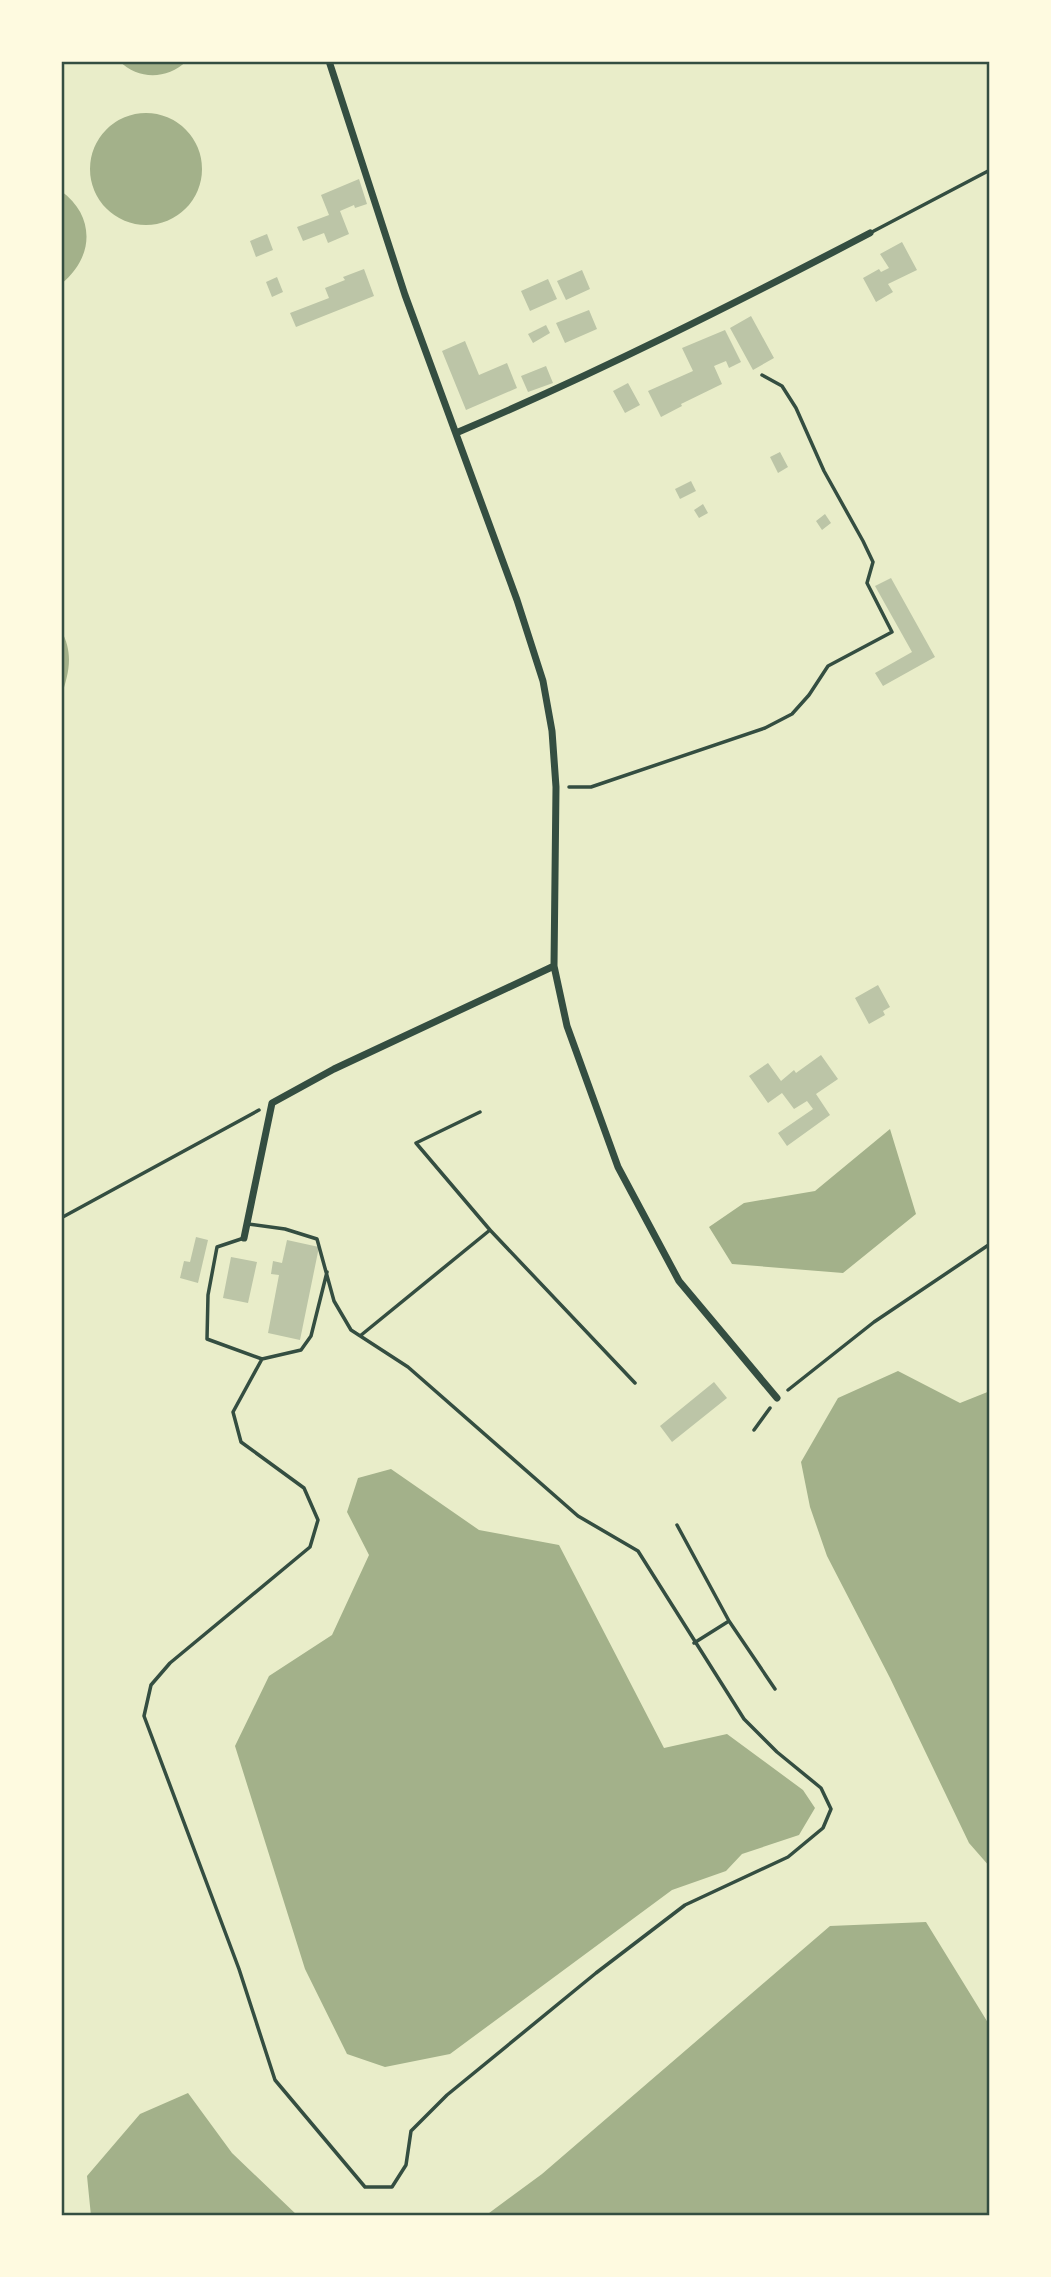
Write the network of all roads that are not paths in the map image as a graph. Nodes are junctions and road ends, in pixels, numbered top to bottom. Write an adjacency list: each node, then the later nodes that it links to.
1 (329, 61): 4 (street)
2 (990, 170): 3 (lane)
3 (870, 233): 4 (street)
4 (456, 433): 5 (street)
5 (554, 966): 7 (street); 14 (street)
6 (481, 1112): 8 (lane)
7 (246, 1224): 9 (street); 10 (lane)
8 (490, 1230): 11 (lane); 13 (lane)
9 (244, 1238): 12 (lane)
10 (327, 1272): 11 (lane); 12 (lane)
11 (360, 1336): 17 (lane)
12 (262, 1359): 17 (lane)
13 (635, 1383)
14 (778, 1398)
15 (677, 1525): 16 (lane)
16 (729, 1621): 17 (lane); 18 (lane)
17 (694, 1643)
18 (775, 1689)

